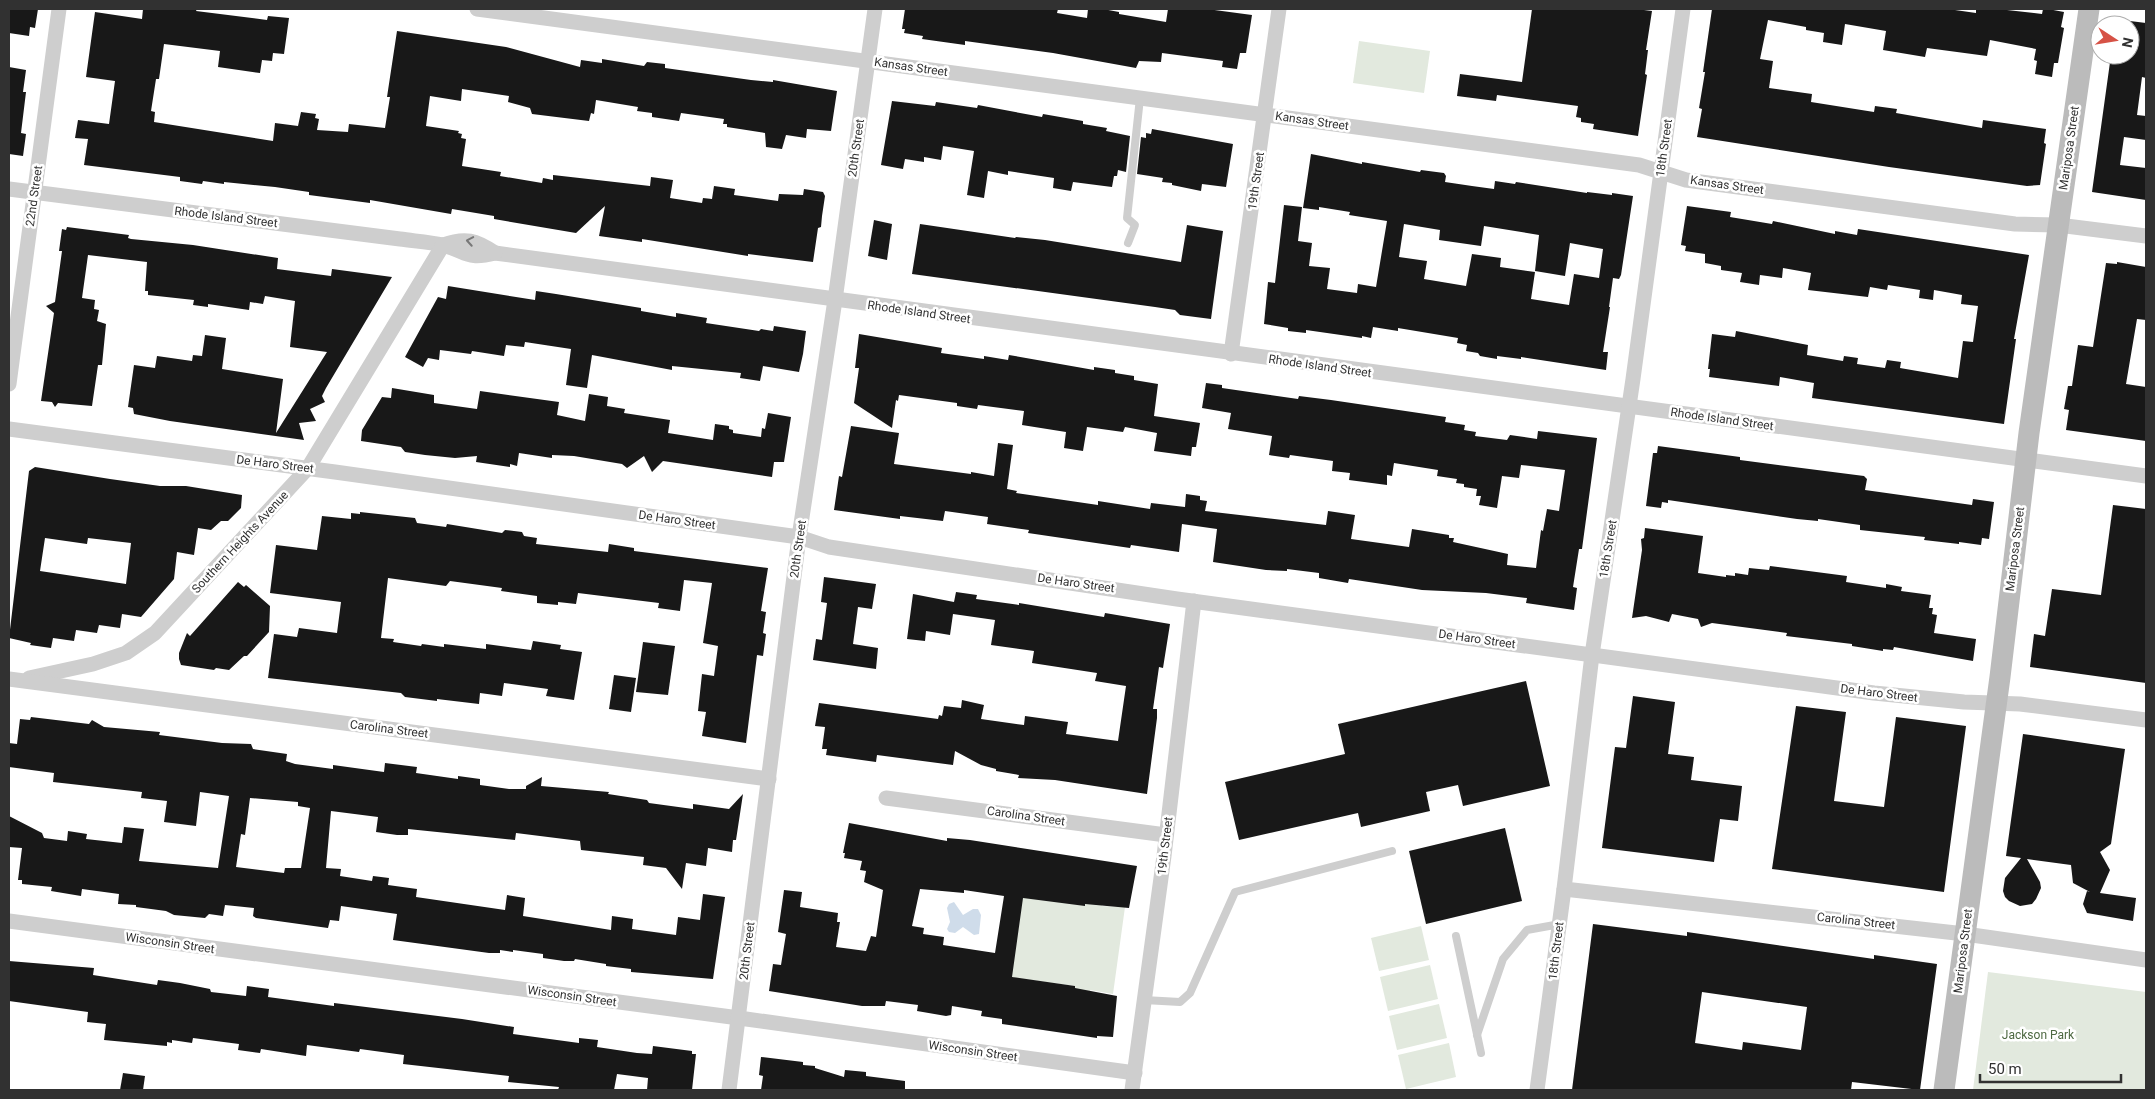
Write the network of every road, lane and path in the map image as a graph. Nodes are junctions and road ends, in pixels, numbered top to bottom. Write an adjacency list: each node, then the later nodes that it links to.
1 (59, 9): 12 (street, 22nd Street)
2 (477, 9): 7 (street, Kansas Street)
3 (875, 9): 7 (street, 20th Street)
4 (1279, 9): 9 (street, 19th Street)
5 (1683, 9): 10 (street, 18th Street)
6 (2089, 9): 13 (street, Mariposa Street)
7 (867, 61): 8 (street, Kansas Street); 17 (street, 20th Street)
8 (1140, 98): 9 (street, Kansas Street); 15 (lane)
9 (1265, 114): 10 (street, Kansas Street); 18 (street, 19th Street)
10 (1661, 171): 13 (street, Kansas Street); 20 (street, 18th Street)
11 (9, 189): 12 (street, Rhode Island Street)
12 (34, 193): 16 (street, Rhode Island Street); 19 (street, 22nd Street)
13 (2058, 225): 14 (street, Kansas Street); 22 (street, Mariposa Street)
14 (2146, 236)
15 (1128, 243)
16 (443, 246): 17 (street, Rhode Island Street); 23 (street, Southern Heights Avenue)
17 (835, 300): 18 (street, Rhode Island Street); 25 (street, 20th Street)
18 (1231, 354): 20 (street, Rhode Island Street)
19 (9, 384)
20 (1629, 407): 22 (street, Rhode Island Street); 27 (street, 18th Street)
21 (9, 429): 23 (street, De Haro Street)
22 (2026, 460): 24 (street, Rhode Island Street); 29 (street, Mariposa Street)
23 (308, 468): 25 (street, De Haro Street); 28 (street, Southern Heights Avenue)
24 (2146, 476)
25 (799, 538): 26 (street, De Haro Street); 31 (street, 20th Street)
26 (1194, 601): 27 (street, De Haro Street); 33 (street, 19th Street)
27 (1592, 655): 29 (street, De Haro Street); 35 (street, 18th Street)
28 (13, 680): 31 (street, Carolina Street)
29 (1995, 703): 30 (street, De Haro Street); 38 (street, Mariposa Street)
30 (2146, 720)
31 (769, 779): 42 (street, 20th Street)
32 (886, 798): 33 (street, Carolina Street)
33 (1166, 835): 41 (street, 19th Street)
34 (1392, 851): 41 (lane)
35 (1564, 889): 37 (street, 18th Street); 38 (street, Carolina Street)
36 (9, 921): 42 (street, Wisconsin Street)
37 (1560, 924): 43 (lane); 48 (street, 18th Street)
38 (1965, 934): 40 (street, Carolina Street); 49 (street, Mariposa Street)
39 (1456, 936): 43 (lane)
40 (2146, 960)
41 (1144, 1000): 45 (street, 19th Street)
42 (739, 1018): 45 (street, Wisconsin Street); 46 (street, 20th Street)
43 (1477, 1035): 44 (lane)
44 (1481, 1053)
45 (1134, 1073): 47 (street, 19th Street)
46 (729, 1090)
47 (1132, 1090)
48 (1537, 1090)
49 (1944, 1090)

